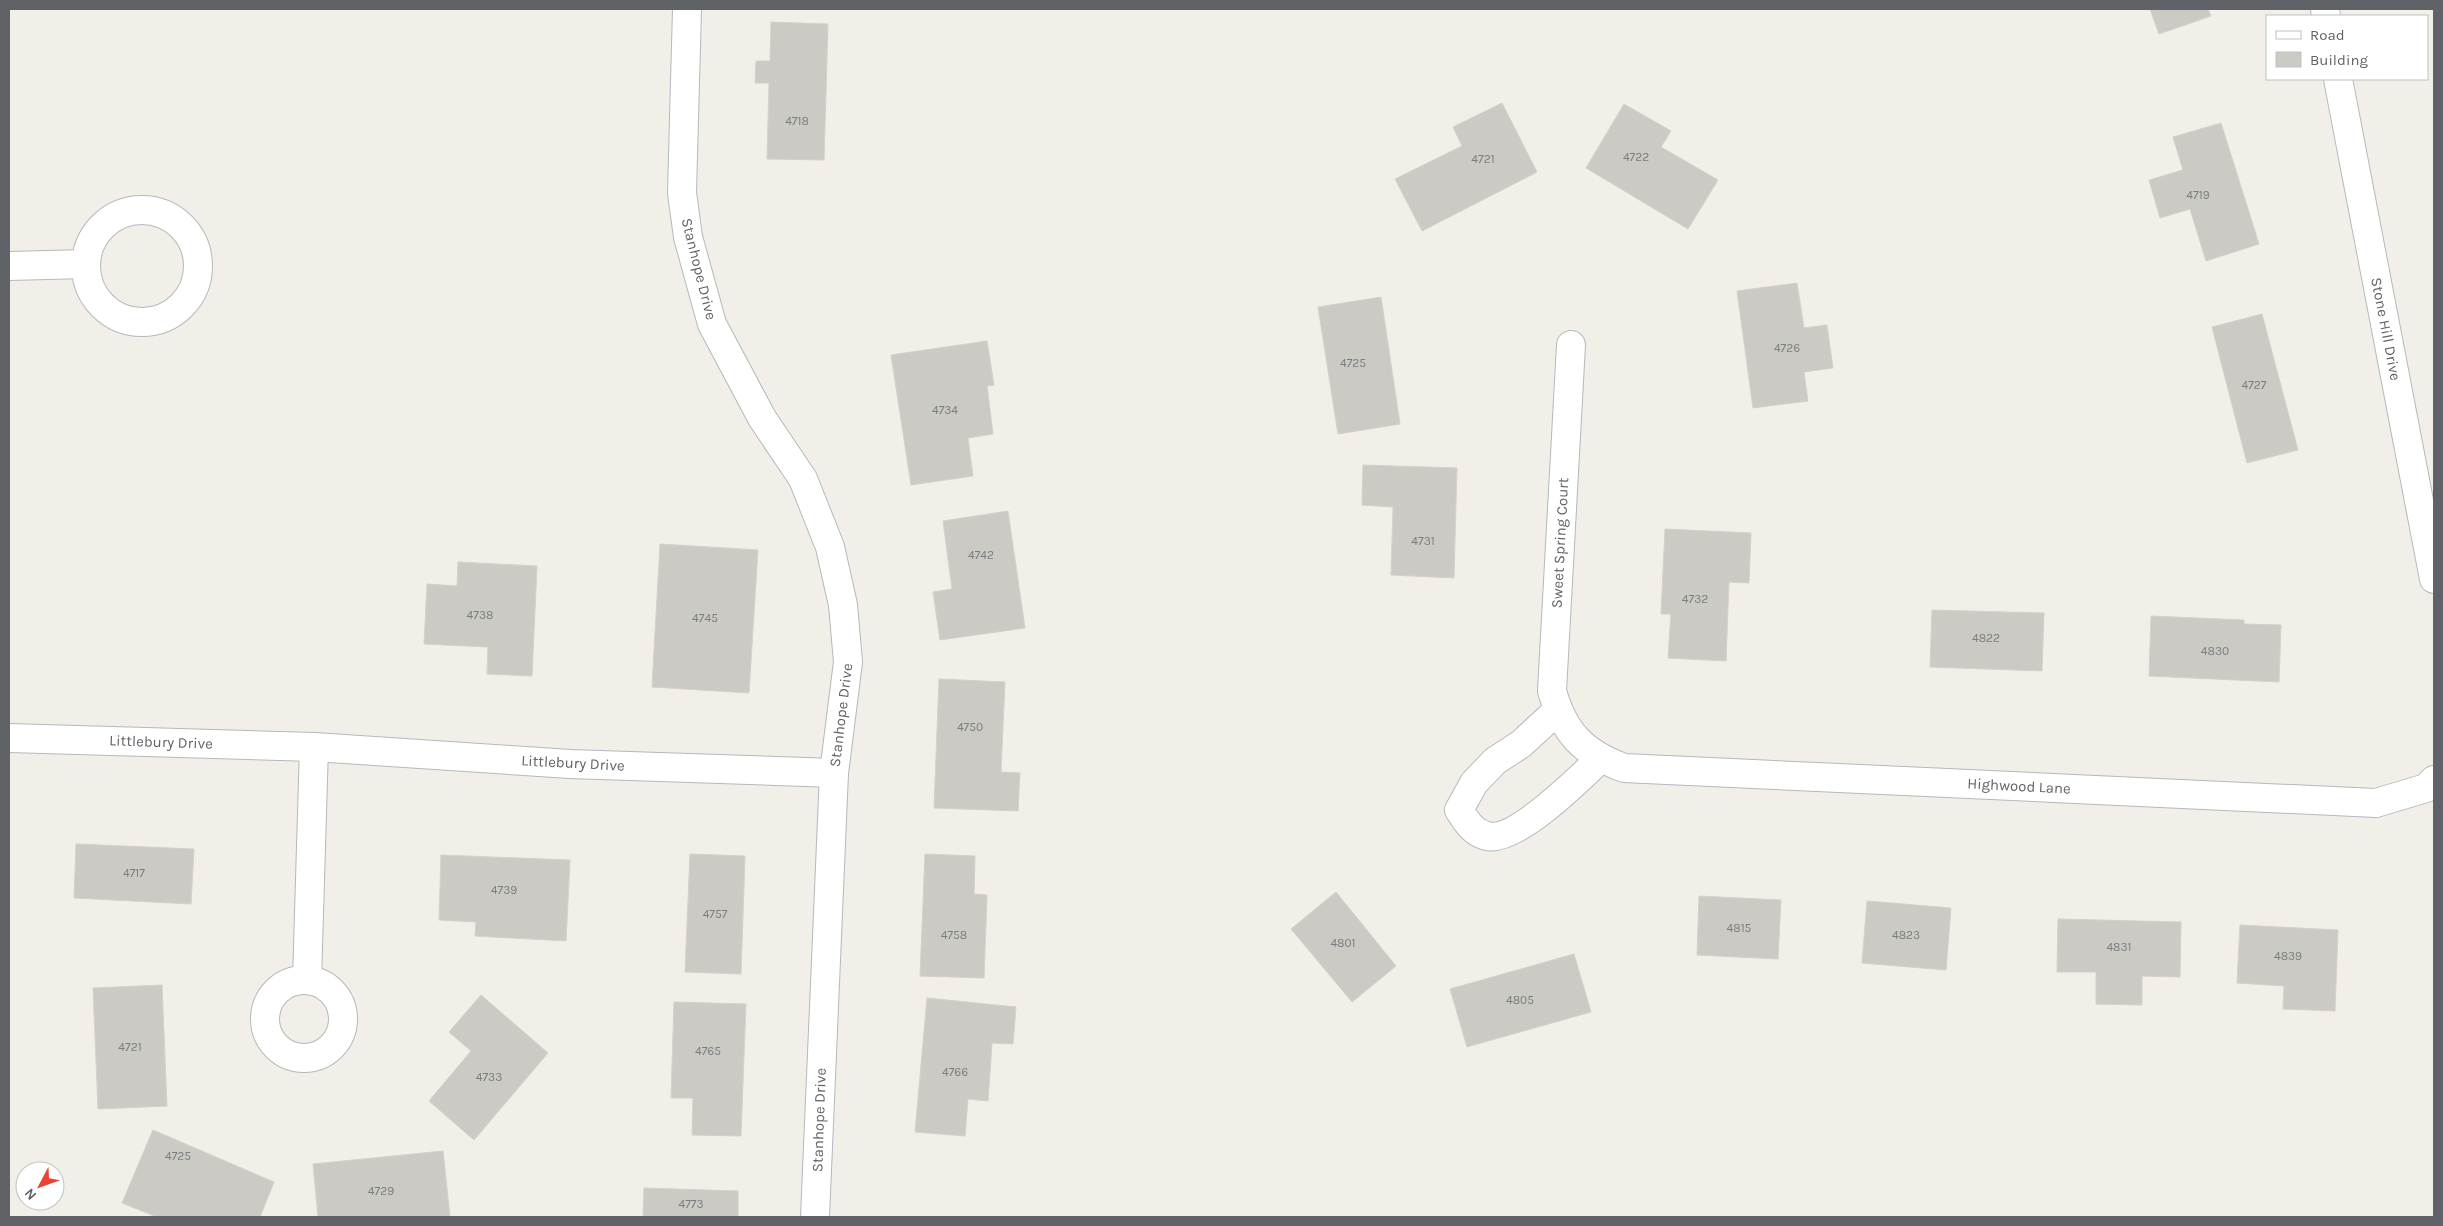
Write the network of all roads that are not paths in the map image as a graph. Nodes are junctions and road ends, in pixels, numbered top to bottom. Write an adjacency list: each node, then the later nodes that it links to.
1 (687, 9): 12 (street, Stanhope Drive)
2 (2338, 80): 6 (street, Stone Hill Drive)
3 (86, 264): 3 (street); 4 (street)
4 (9, 266)
5 (1571, 345): 7 (street, Sweet Spring Court)
6 (2434, 579)
7 (1558, 710): 8 (street, Sweet Spring Court); 11 (street)
8 (1572, 736): 11 (street, Highwood Lane)
9 (9, 738): 10 (street, Littlebury Drive)
10 (314, 747): 12 (street, Littlebury Drive); 14 (street)
11 (1600, 759): 13 (street, Highwood Lane)
12 (834, 773): 15 (street, Stanhope Drive)
13 (2434, 780)
14 (307, 980)
15 (815, 1217)

